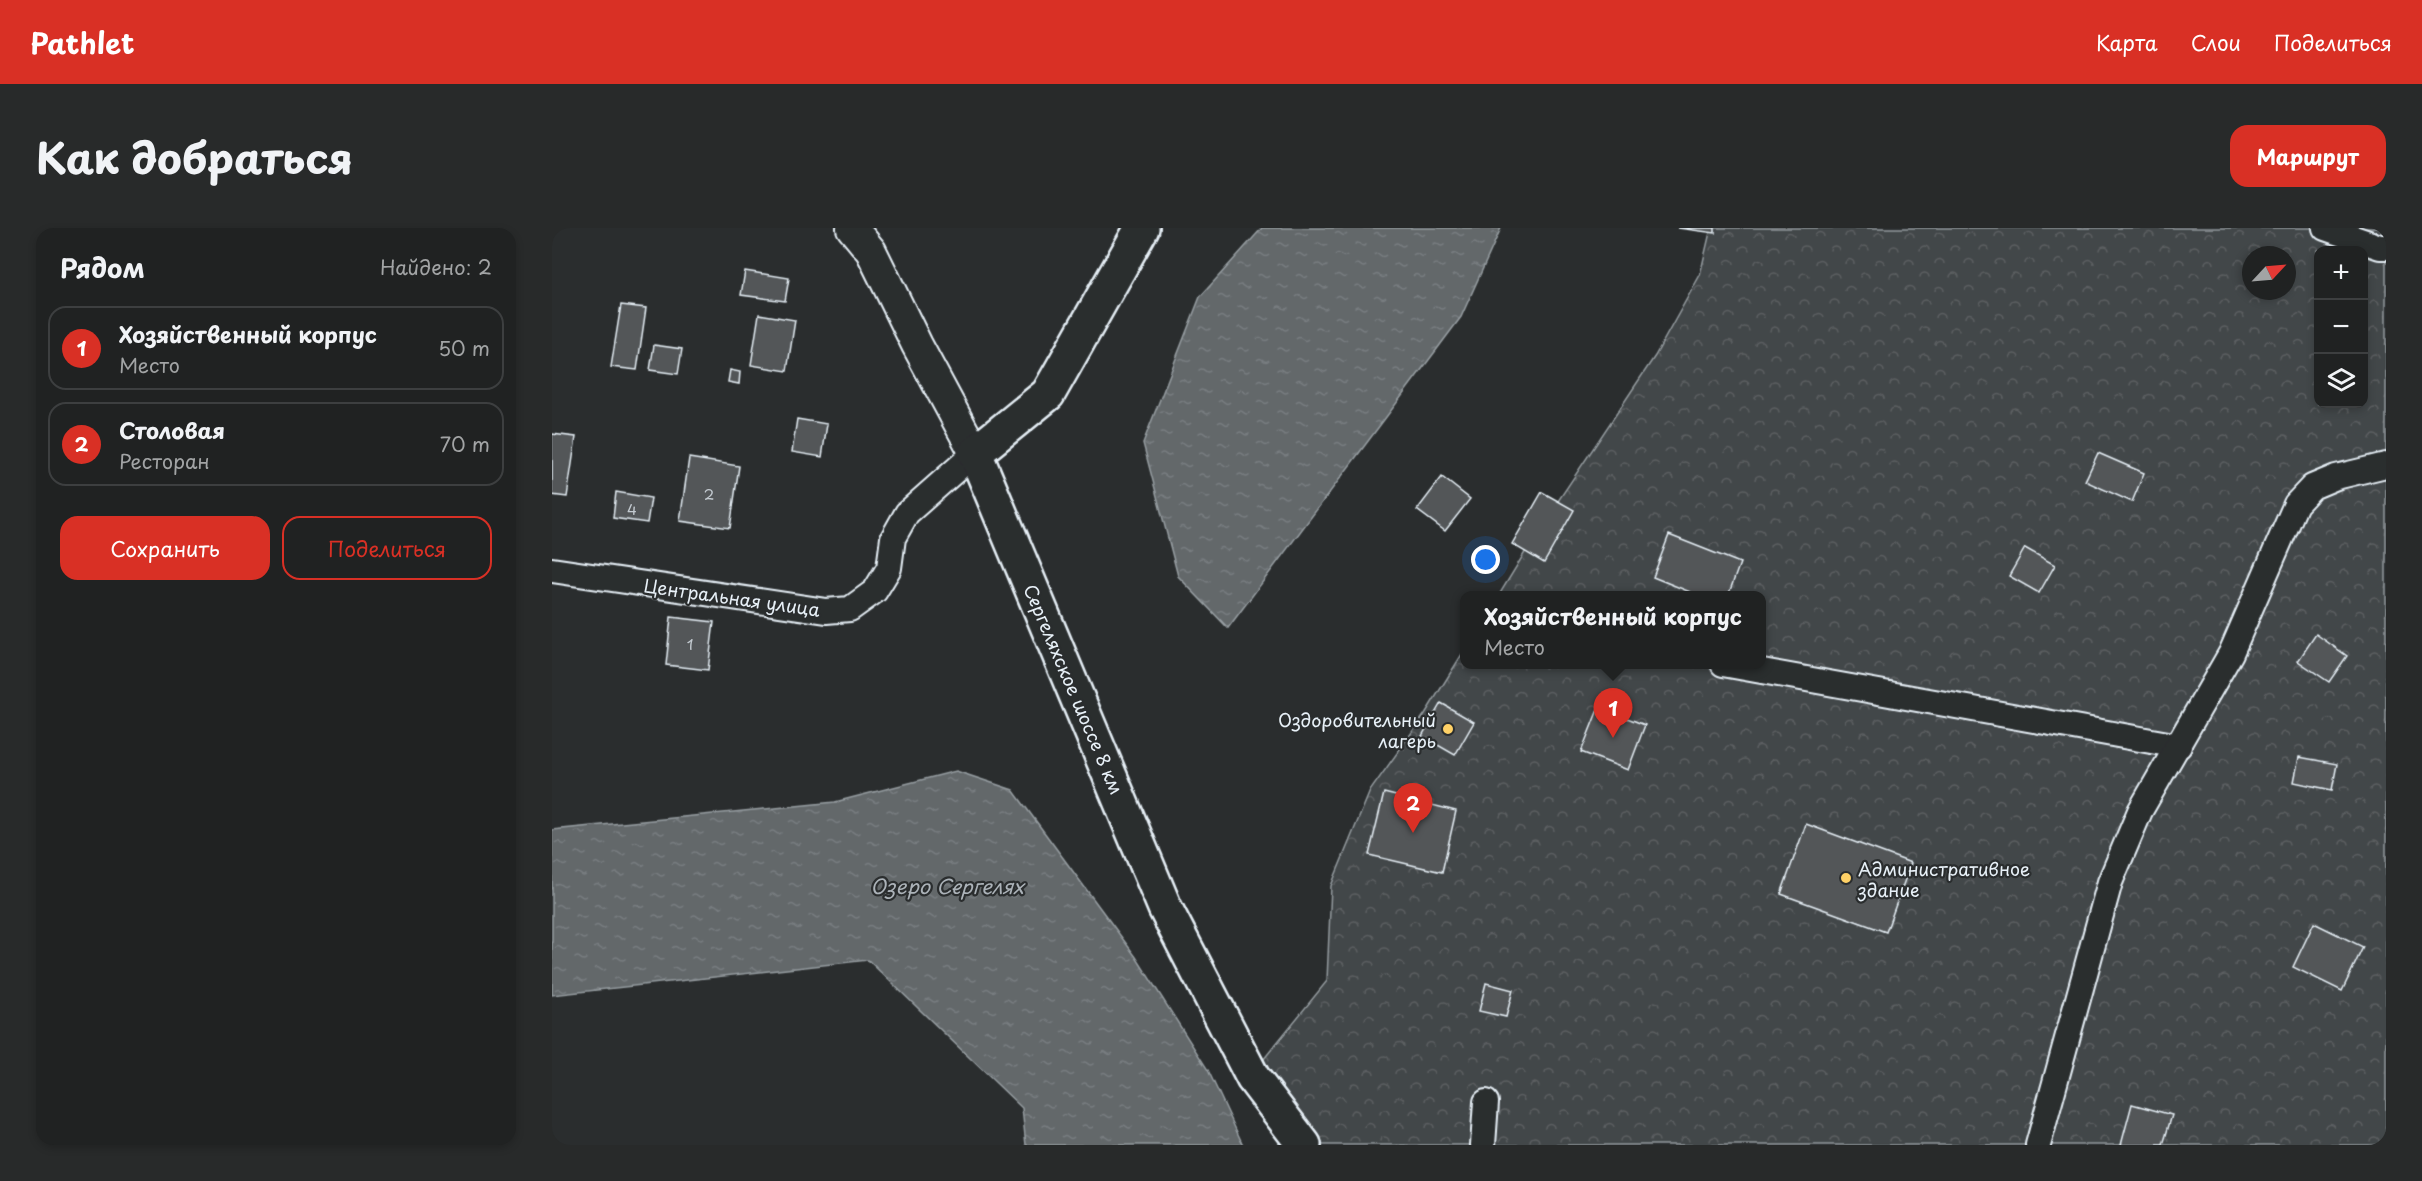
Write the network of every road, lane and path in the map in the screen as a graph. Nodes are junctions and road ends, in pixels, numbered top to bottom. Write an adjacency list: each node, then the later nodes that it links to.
1 (852, 228): 5 (street, Сергеляхское шоссе 8 км)
2 (1142, 228): 5 (main road)
3 (2325, 228): 4 (street)
4 (2386, 247)
5 (975, 453): 7 (street, Центральная улица); 11 (main road, Сергеляхское шоссе 8 км)
6 (2386, 465): 9 (street)
7 (552, 570)
8 (1751, 669): 9 (street)
9 (2179, 746): 13 (street)
10 (1486, 1102): 12 (street)
11 (1304, 1145)
12 (1483, 1145)
13 (2038, 1145)

